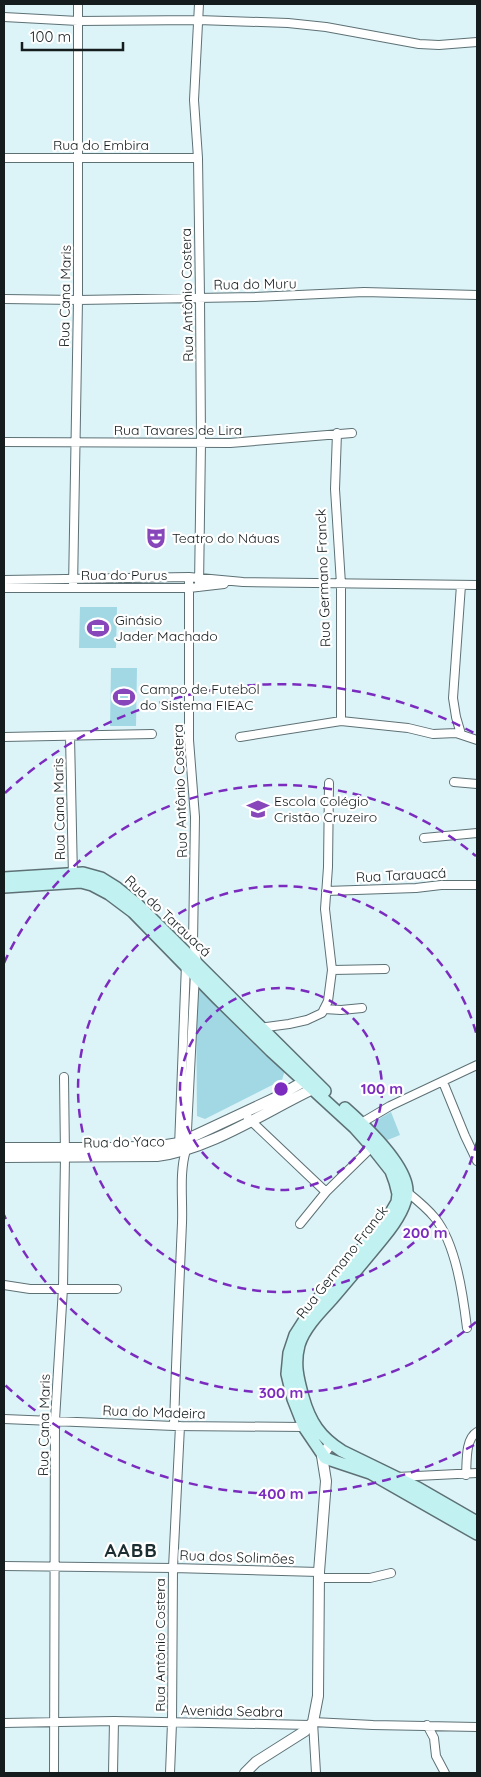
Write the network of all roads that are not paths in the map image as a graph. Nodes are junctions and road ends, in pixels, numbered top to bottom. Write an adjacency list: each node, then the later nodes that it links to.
1 (78, 4): 5 (street, Rua Cana Maris)
2 (199, 4): 4 (street, Rua Antônio Costera)
3 (4, 18): 5 (street)
4 (198, 20): 5 (street); 6 (street); 9 (street, Rua Antônio Costera)
5 (78, 21): 7 (street, Rua Cana Maris)
6 (477, 42)
7 (78, 157): 8 (street, Rua do Embira); 9 (street, Rua do Embira); 13 (street, Rua Cana Maris)
8 (4, 158)
9 (198, 158): 11 (street, Rua Antônio Costera)
10 (477, 295): 11 (street, Rua do Muru)
11 (200, 297): 13 (street, Rua do Muru); 18 (street, Rua Antônio Costera)
12 (4, 299): 13 (street, Rua do Muru)
13 (78, 300): 17 (street, Rua Cana Maris)
14 (352, 433): 15 (street, Rua Tavares de Lira)
15 (337, 434): 18 (street, Rua Tavares de Lira); 23 (street, Rua Germano Franck)
16 (4, 442): 17 (street, Rua Tavares de Lira)
17 (75, 442): 18 (street, Rua Tavares de Lira); 20 (street, Rua Cana Maris)
18 (201, 442): 22 (street, Rua Antônio Costera)
19 (189, 577): 20 (street, Rua do Purus); 22 (street, Rua do Purus); 28 (street, Rua Antônio Costera)
20 (73, 578): 21 (street, Rua do Purus); 27 (street, Rua Cana Maris)
21 (4, 580)
22 (199, 582): 23 (street, Rua do Purus); 28 (street, Rua do Purus)
23 (340, 584): 24 (street, Rua do Purus); 29 (street, Rua Germano Franck)
24 (461, 585): 25 (street, Rua do Purus); 31 (street)
25 (477, 585)
26 (4, 588): 27 (street, Rua do Purus)
27 (73, 588): 28 (street, Rua do Purus)
28 (189, 588): 46 (street, Rua Antônio Costera)
29 (341, 721): 31 (street); 34 (street)
30 (152, 734): 32 (street)
31 (461, 734): 35 (street)
32 (70, 736): 33 (street); 41 (street, Rua Cana Maris)
33 (4, 737)
34 (240, 737)
35 (477, 740)
36 (454, 782): 38 (street)
37 (329, 784): 45 (street)
38 (477, 784)
39 (477, 833): 40 (street)
40 (424, 838)
41 (73, 877): 42 (main road, Rua do Tarauacá); 44 (main road, Rua do Tarauacá); 46 (main road, Rua do Tarauacá)
42 (4, 878)
43 (477, 885): 45 (street, Rua Tarauacá)
44 (4, 887)
45 (326, 891): 48 (street)
46 (191, 956): 49 (main road, Rua do Tarauacá); 50 (street, Rua Antônio Costera); 54 (main road, Rua do Tarauacá)
47 (385, 969): 48 (street)
48 (332, 970): 53 (street)
49 (195, 975): 51 (street, Rua Antônio Costera); 54 (main road, Rua do Tarauacá)
50 (184, 1008): 51 (street); 57 (street, Rua Antônio Costera)
51 (194, 1008): 58 (street, Rua Antônio Costera)
52 (362, 1008): 53 (street)
53 (324, 1009): 54 (street)
54 (255, 1028): 60 (main road, Rua Germano Franck)
55 (477, 1065): 59 (street)
56 (64, 1077): 66 (street, Rua Cana Maris)
57 (181, 1082): 58 (street); 65 (street, Rua Antônio Costera)
58 (190, 1082): 65 (street, Rua Antônio Costera)
59 (443, 1082): 62 (street); 68 (street)
60 (311, 1084): 61 (street, Rua do Yaco); 62 (main road, Rua Germano Franck)
61 (247, 1117): 65 (street, Rua do Yaco); 69 (street)
62 (358, 1125): 63 (main road, Rua Germano Franck)
63 (375, 1144): 69 (street); 70 (main road, Rua Germano Franck); 75 (main road, Rua Germano Franck)
64 (4, 1148): 66 (street, Rua do Yaco)
65 (183, 1150): 66 (street, Rua do Yaco); 79 (street, Rua Antônio Costera)
66 (65, 1152): 67 (street, Rua do Yaco); 73 (street, Rua Cana Maris)
67 (4, 1157)
68 (477, 1161)
69 (326, 1192): 71 (street)
70 (407, 1192): 75 (main road, Rua Germano Franck); 76 (street)
71 (300, 1224)
72 (4, 1284): 73 (street)
73 (63, 1288): 74 (street); 78 (street, Rua Cana Maris)
74 (117, 1289)
75 (334, 1289): 80 (main road, Rua Germano Franck); 82 (main road, Rua Germano Franck)
76 (467, 1328)
77 (4, 1419): 78 (street, Rua do Madeira)
78 (55, 1420): 79 (street, Rua do Madeira); 93 (street, Rua Cana Maris)
79 (177, 1426): 80 (street, Rua do Madeira); 95 (street, Rua Antônio Costera)
80 (304, 1427): 84 (main road, Rua Germano Franck)
81 (477, 1432): 88 (street)
82 (331, 1444): 83 (main road, Rua Germano Franck); 84 (street)
83 (342, 1450): 85 (street, Rua Germano Franck); 86 (main road)
84 (322, 1456): 85 (main road); 90 (street, Rua Germano Franck)
85 (338, 1463): 86 (main road); 90 (street, Rua Germano Franck)
86 (372, 1470): 89 (main road)
87 (477, 1473): 88 (street)
88 (466, 1475): 89 (street)
89 (391, 1479): 91 (main road); 92 (main road)
90 (326, 1481): 97 (street, Rua Germano Franck)
91 (477, 1522)
92 (477, 1534)
93 (56, 1565): 94 (street, Rua dos Solimões); 95 (street, Rua dos Solimões); 99 (street, Rua Cana Maris)
94 (4, 1566)
95 (173, 1568): 97 (street, Rua dos Solimões); 101 (street, Rua Antônio Costera)
96 (391, 1573): 97 (street, Rua dos Solimões)
97 (319, 1575): 102 (street, Rua Germano Franck)
98 (114, 1721): 99 (street, Avenida Seabra); 101 (street, Avenida Seabra); 106 (street)
99 (54, 1722): 100 (street, Avenida Seabra); 105 (street, Rua Cana Maris)
100 (4, 1723)
101 (172, 1723): 102 (street, Avenida Seabra); 107 (street, Rua Antônio Costera)
102 (312, 1723): 103 (street, Avenida Seabra); 108 (street); 109 (street, Rua Germano Franck)
103 (427, 1725): 104 (street, Avenida Seabra); 110 (street)
104 (477, 1727)
105 (54, 1773)
106 (113, 1773)
107 (170, 1773)
108 (246, 1773)
109 (316, 1773)
110 (445, 1773)

